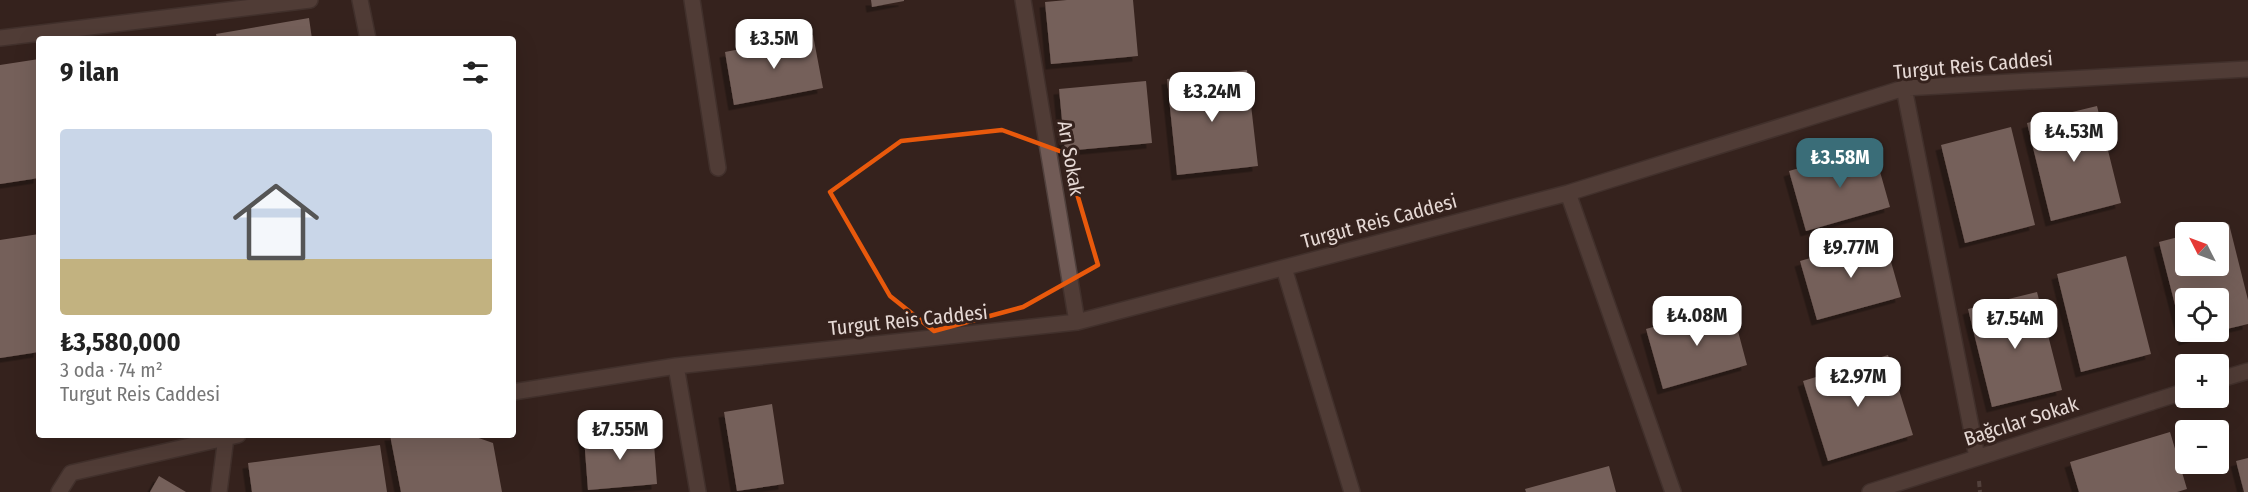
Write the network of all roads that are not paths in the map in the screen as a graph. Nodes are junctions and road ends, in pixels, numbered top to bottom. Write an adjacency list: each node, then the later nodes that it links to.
1 (310, 0): 5 (street)
2 (360, 0): 6 (street)
3 (692, 0): 10 (street)
4 (1023, 0): 13 (street, Arı Sokak)
5 (263, 3): 7 (street)
6 (367, 36)
7 (0, 38)
8 (2248, 69): 9 (street, Turgut Reis Caddesi)
9 (1904, 88): 11 (street, Turgut Reis Caddesi); 21 (street)
10 (718, 168)
11 (1568, 193): 12 (street, Turgut Reis Caddesi); 26 (street)
12 (1284, 268): 13 (street, Turgut Reis Caddesi); 25 (street)
13 (1077, 322): 14 (street, Turgut Reis Caddesi)
14 (676, 366): 17 (street, Turgut Reis Caddesi); 24 (street)
15 (2248, 371): 16 (street)
16 (2229, 377)
17 (516, 392)
18 (2175, 394): 21 (street, Bağcılar Sokak)
19 (223, 438): 22 (street)
20 (232, 438): 23 (street)
21 (1977, 457): 27 (street, Bağcılar Sokak)
22 (59, 492)
23 (219, 492)
24 (698, 492)
25 (1352, 492)
26 (1673, 492)
27 (1870, 492)

